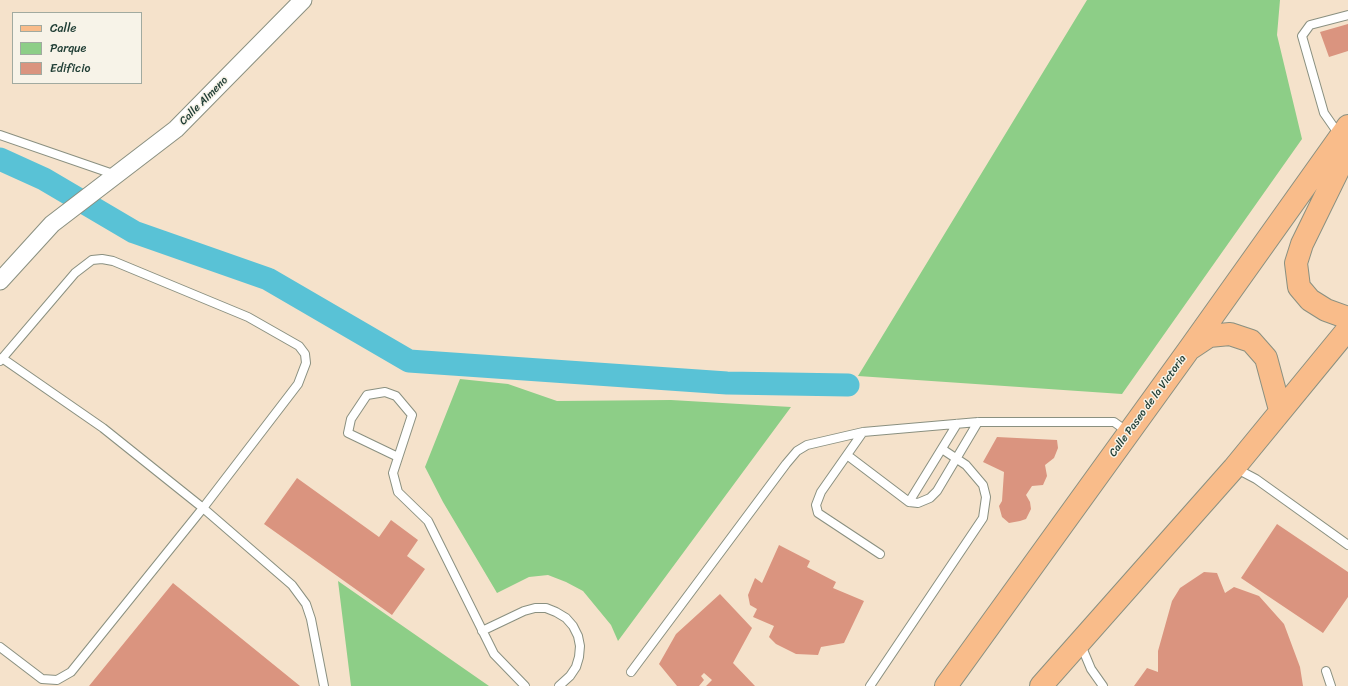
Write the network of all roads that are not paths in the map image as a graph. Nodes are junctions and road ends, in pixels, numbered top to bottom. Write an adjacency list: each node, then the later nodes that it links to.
1 (303, 0): 5 (street, Calle Almeno)
2 (1348, 15): 4 (lane)
3 (0, 136): 5 (lane)
4 (1345, 137): 7 (main road); 9 (main road, Calle Paseo de la Victoria)
5 (117, 175): 6 (street, Calle Almeno)
6 (0, 281)
7 (1348, 318)
8 (1348, 329): 11 (main road)
9 (1190, 348): 11 (main road); 15 (main road, Calle Paseo de la Victoria)
10 (1, 360): 22 (lane); 22 (lane)
11 (1280, 410): 20 (main road)
12 (978, 422): 13 (lane); 15 (lane); 19 (lane)
13 (957, 424): 14 (lane); 16 (lane)
14 (863, 432): 17 (lane); 28 (lane)
15 (1128, 432): 34 (main road, Calle Paseo de la Victoria)
16 (942, 449): 19 (lane); 21 (lane)
17 (847, 456): 21 (lane); 24 (lane)
18 (398, 457): 18 (lane); 25 (lane)
19 (958, 458): 21 (lane); 33 (lane)
20 (1234, 468): 23 (lane); 26 (main road)
21 (910, 502)
22 (203, 508): 27 (lane); 30 (lane)
23 (1348, 545)
24 (880, 554)
25 (482, 631): 31 (lane); 32 (lane)
26 (1080, 642): 35 (main road); 36 (lane)
27 (0, 647)
28 (631, 672)
29 (1326, 672): 37 (lane)
30 (324, 686)
31 (525, 686)
32 (559, 686)
33 (870, 686)
34 (946, 686)
35 (1041, 686)
36 (1103, 686)
37 (1331, 686)

